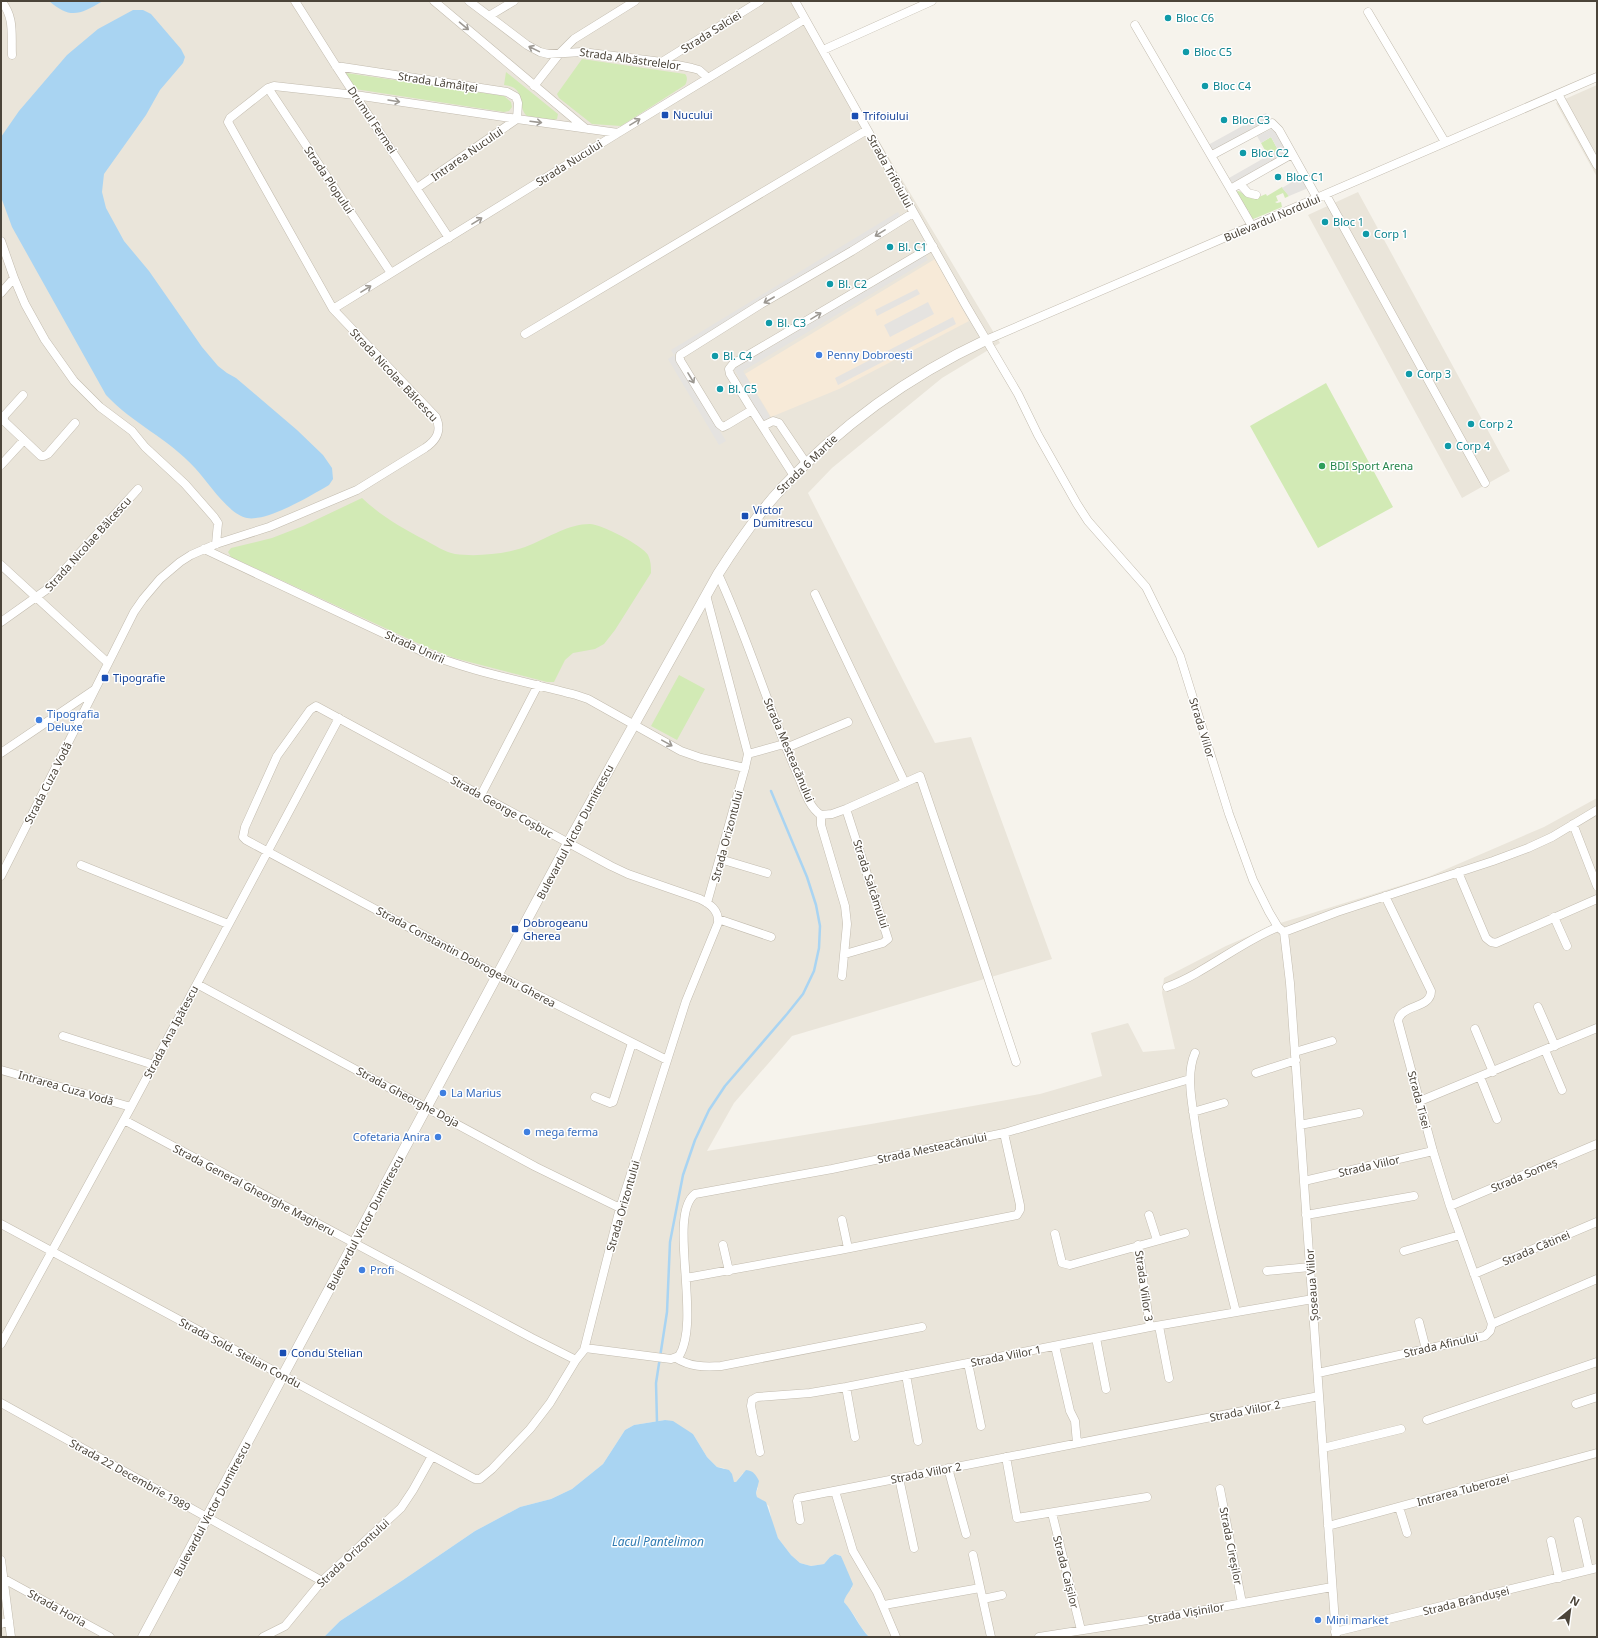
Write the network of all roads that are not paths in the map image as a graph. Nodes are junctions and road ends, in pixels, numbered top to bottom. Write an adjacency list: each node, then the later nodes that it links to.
1 (1, 1): 16 (street)
2 (295, 1): 18 (street, Drumul Fermei)
3 (434, 1): 21 (street, one-way to 21)
4 (469, 1): 11 (street, Strada Albăstrelelor)
5 (514, 1): 11 (street)
6 (635, 1): 15 (street)
7 (760, 1): 17 (street, Strada Salciei)
8 (795, 1): 12 (street, Strada Trifoiului)
9 (932, 1): 14 (street)
10 (1368, 12): 29 (street)
11 (489, 16): 15 (street, Strada Albăstrelelor, one-way to 11)
12 (805, 19): 14 (street, Strada Trifoiului); 20 (street, Strada Nucului)
13 (1135, 25): 38 (street)
14 (823, 50): 27 (street, Strada Trifoiului)
15 (560, 53): 17 (street, Strada Albăstrelelor); 21 (street)
16 (12, 55)
17 (662, 62): 20 (street, Strada Albăstrelelor)
18 (336, 66): 24 (street, Drumul Fermei); 25 (street, Strada Lămâiței)
19 (1597, 77): 23 (street, Bulevardul Nordului)
20 (708, 78): 28 (street, Strada Nucului, one-way to 20)
21 (534, 86): 26 (street)
22 (268, 88): 24 (street); 42 (street, Strada Plopului); 45 (street, Strada Nicolae Bălcescu)
23 (1558, 94): 29 (street, Bulevardul Nordului); 32 (street)
24 (355, 95): 25 (street, one-way to 25); 33 (street, Drumul Fermei)
25 (517, 119): 26 (street, one-way to 26); 33 (street, Intrarea Nucului)
26 (586, 128): 28 (street)
27 (867, 130): 37 (street, Strada Trifoiului); 46 (street)
28 (618, 133): 39 (street, Strada Nucului, one-way to 28)
29 (1445, 142): 35 (street, Bulevardul Nordului)
30 (1214, 154): 31 (street)
31 (1292, 154): 34 (street); 36 (street)
32 (1597, 166)
33 (417, 188): 39 (street, Drumul Fermei)
34 (1256, 195)
35 (1326, 195): 36 (street, Bulevardul Nordului); 56 (street)
36 (1317, 198): 38 (street, Bulevardul Nordului)
37 (914, 212): 41 (street, Strada Trifoiului); 49 (street, one-way to 49)
38 (1252, 226): 47 (street, Bulevardul Nordului)
39 (449, 238): 42 (street, Strada Nucului)
40 (1, 241): 43 (street)
41 (933, 246): 47 (street, Strada Trifoiului); 49 (street, one-way to 41)
42 (391, 273): 45 (street, Strada Nucului, one-way to 42)
43 (14, 278): 44 (street); 58 (street)
44 (1, 292)
45 (333, 309): 58 (street, Strada Nicolae Bălcescu)
46 (525, 334)
47 (986, 340): 53 (street, Strada 6 Martie); 96 (street, Strada Viilor)
48 (23, 395): 52 (street)
49 (752, 410): 51 (street)
50 (75, 423): 52 (street)
51 (763, 426): 53 (street); 55 (street)
52 (24, 440): 54 (street)
53 (806, 464): 55 (street, Strada 6 Martie)
54 (1, 465)
55 (794, 476): 61 (street, Strada 6 Martie)
56 (1485, 483)
57 (138, 489): 64 (street, Strada Nicolae Bălcescu)
58 (216, 544): 59 (street, Strada Nicolae Bălcescu)
59 (204, 549): 66 (street, Strada Nicolae Bălcescu); 67 (street, Strada Unirii)
60 (1, 566): 64 (street, Strada Nicolae Bălcescu)
61 (718, 574): 63 (street, Strada 6 Martie); 72 (street, Strada Mesteacănului)
62 (815, 594): 76 (street)
63 (706, 595): 71 (street, Strada 6 Martie); 74 (street)
64 (37, 598): 65 (street, Strada Nicolae Bălcescu); 66 (street, Strada Nicolae Bălcescu)
65 (1, 622)
66 (108, 663): 68 (street, Strada Nicolae Bălcescu)
67 (538, 685): 71 (street, Strada Unirii); 77 (street)
68 (95, 689): 73 (street, Strada Nicolae Bălcescu); 88 (street, Strada Cuza Vodă)
69 (339, 718): 77 (street, Strada George Coșbuc); 83 (street, Strada Ana Ipătescu); 83 (street, Strada George Coșbuc)
70 (848, 722): 72 (street)
71 (633, 725): 75 (street, Strada Unirii, one-way to 75); 82 (street, Bulevardul Victor Dumitrescu)
72 (785, 746): 74 (street); 80 (street, Strada Mesteacănului)
73 (1, 753)
74 (748, 754): 75 (street, Strada Orizontului)
75 (745, 768): 84 (street, Strada Orizontului)
76 (904, 783): 78 (street); 115 (street)
77 (481, 795): 82 (street, Strada George Coșbuc)
78 (846, 809): 80 (street); 99 (street, Strada Salcâmului)
79 (1597, 810): 81 (street)
80 (821, 815): 99 (street, Strada Mesteacănului)
81 (1572, 824): 87 (street); 89 (street)
82 (568, 843): 92 (street, Strada George Coșbuc); 100 (street, Bulevardul Victor Dumitrescu)
83 (267, 852): 95 (street, Strada Ana Ipătescu); 100 (street, Strada Constantin Dobrogeanu Gherea)
84 (720, 859): 86 (street); 92 (street, Strada Orizontului)
85 (80, 865): 95 (street)
86 (767, 872)
87 (1458, 872): 90 (street); 93 (street)
88 (1, 876)
89 (1597, 886)
90 (1386, 896): 96 (street); 124 (street, Strada Tisei)
91 (1597, 899): 93 (street)
92 (710, 905): 94 (street)
93 (1554, 917): 98 (street)
94 (718, 919): 97 (street); 114 (street, Strada Orizontului)
95 (228, 924): 102 (street, Strada Ana Ipătescu)
96 (1281, 930): 103 (street); 113 (street, Șoseaua Viilor)
97 (771, 937)
98 (1567, 946)
99 (845, 954): 101 (street, Strada Mesteacănului)
100 (498, 975): 109 (street, Strada Constantin Dobrogeanu Gherea); 127 (street, Bulevardul Victor Dumitrescu)
101 (842, 976)
102 (196, 984): 116 (street, Strada Ana Ipătescu); 127 (street, Strada Gheorghe Doja)
103 (1167, 987)
104 (1538, 1007): 110 (street)
105 (1597, 1028): 110 (street)
106 (1476, 1029): 118 (street)
107 (63, 1036): 116 (street)
108 (1332, 1041): 113 (street)
109 (632, 1043): 114 (street, Strada Constantin Dobrogeanu Gherea); 123 (street)
110 (1555, 1046): 111 (street)
111 (1545, 1050): 118 (street); 122 (street)
112 (1195, 1053): 121 (street)
113 (1295, 1056): 119 (street); 132 (street, Șoseaua Viilor)
114 (667, 1060): 139 (street, Strada Orizontului)
115 (1016, 1062)
116 (154, 1065): 126 (street, Strada Ana Ipătescu)
117 (1, 1070): 126 (street, Intrarea Cuza Vodă)
118 (1493, 1072): 120 (street)
119 (1256, 1073)
120 (1480, 1077): 124 (street); 131 (street)
121 (1190, 1079): 128 (street); 133 (street)
122 (1562, 1090)
123 (595, 1097)
124 (1420, 1101): 135 (street, Strada Tisei)
125 (1224, 1104): 128 (street)
126 (131, 1107): 130 (street, Strada Ana Ipătescu)
127 (426, 1107): 139 (street, Strada Gheorghe Doja); 149 (street, Bulevardul Victor Dumitrescu)
128 (1193, 1112): 162 (street)
129 (1359, 1113): 132 (street)
130 (124, 1120): 149 (street, Strada General Gheorghe Magheru); 154 (street, Strada Ana Ipătescu)
131 (1497, 1120)
132 (1300, 1125): 136 (street, Șoseaua Viilor)
133 (1004, 1133): 152 (street); 159 (street, Strada Mesteacănului)
134 (1597, 1144): 138 (street, Strada Someș)
135 (1433, 1151): 136 (street, Strada Viilor); 138 (street, Strada Tisei)
136 (1304, 1181): 141 (street, Șoseaua Viilor)
137 (1414, 1196): 141 (street)
138 (1450, 1206): 147 (street, Strada Tisei)
139 (620, 1208): 171 (street, Strada Orizontului)
140 (1149, 1215): 148 (street)
141 (1306, 1215): 155 (street, Șoseaua Viilor)
142 (842, 1220): 152 (street)
143 (1597, 1222): 158 (street, Strada Cătinei)
144 (1, 1224): 154 (street, Strada Sold. Stelian Condu)
145 (1185, 1233): 148 (street, Strada Viilor 3)
146 (1055, 1234): 151 (street, Strada Viilor 3)
147 (1460, 1235): 153 (street); 158 (street, Strada Tisei)
148 (1157, 1240): 151 (street, Strada Viilor 3)
149 (354, 1243): 174 (street, Strada General Gheorghe Magheru); 179 (street, Bulevardul Victor Dumitrescu)
150 (723, 1245): 156 (street)
151 (1138, 1245): 167 (street, Strada Viilor 3)
152 (848, 1248): 156 (street)
153 (1404, 1251)
154 (53, 1252): 169 (street, Strada Ana Ipătescu); 179 (street, Strada Sold. Stelian Condu)
155 (1310, 1267): 157 (street); 161 (street, Șoseaua Viilor)
156 (729, 1271): 159 (street)
157 (1267, 1271)
158 (1474, 1274): 164 (street, Strada Tisei)
159 (686, 1278): 173 (street, Strada Mesteacănului)
160 (1597, 1278): 164 (street, Strada Afinului)
161 (1313, 1299): 162 (street, Strada Viilor 1); 177 (street, Șoseaua Viilor)
162 (1236, 1312): 165 (street, Strada Viilor 1)
163 (1420, 1322): 172 (street)
164 (1492, 1324): 172 (street, Strada Afinului)
165 (1159, 1326): 167 (street, Strada Viilor 1); 180 (street)
166 (922, 1327): 173 (street)
167 (1150, 1327): 168 (street, Strada Viilor 1)
168 (1096, 1338): 170 (street, Strada Viilor 1); 182 (street)
169 (1, 1344)
170 (1055, 1346): 176 (street, Strada Viilor 1); 192 (street)
171 (586, 1348): 173 (street); 174 (street, Strada Orizontului)
172 (1426, 1349): 177 (street, Strada Afinului)
173 (674, 1359)
174 (576, 1360): 200 (street, Strada Orizontului)
175 (1597, 1362): 187 (street)
176 (968, 1363): 178 (street, Strada Viilor 1); 188 (street)
177 (1318, 1373): 183 (street, Șoseaua Viilor)
178 (906, 1375): 181 (street, Strada Viilor 1); 191 (street)
179 (283, 1376): 196 (street, Strada Sold. Stelian Condu); 206 (street, Bulevardul Victor Dumitrescu)
180 (1169, 1378)
181 (846, 1387): 190 (street); 194 (street, Strada Viilor 1)
182 (1106, 1389)
183 (1319, 1396): 192 (street, Strada Viilor 2); 193 (street, Șoseaua Viilor)
184 (1597, 1398): 186 (street)
185 (1, 1403): 206 (street, Strada 22 Decembrie 1989)
186 (1576, 1404)
187 (1427, 1420)
188 (981, 1426)
189 (1401, 1429): 193 (street)
190 (855, 1437)
191 (918, 1441)
192 (1077, 1443): 197 (street, Strada Viilor 2)
193 (1323, 1448): 209 (street, Șoseaua Viilor)
194 (760, 1452)
195 (1597, 1453): 204 (street, Intrarea Tuberozei)
196 (432, 1456): 200 (street, Strada Sold. Stelian Condu); 219 (street, Strada Orizontului)
197 (1006, 1457): 198 (street, Strada Viilor 2); 205 (street)
198 (948, 1468): 199 (street, Strada Viilor 2); 211 (street)
199 (899, 1478): 202 (street, Strada Viilor 2); 213 (street)
200 (480, 1479)
201 (1220, 1489): 224 (street, Strada Cireșilor)
202 (835, 1491): 207 (street, Strada Viilor 2); 225 (street)
203 (1147, 1497): 205 (street)
204 (1399, 1507): 209 (street, Intrarea Tuberozei); 210 (street)
205 (1052, 1513): 229 (street, Strada Caișilor)
206 (207, 1518): 219 (street, Strada 22 Decembrie 1989); 234 (street, Bulevardul Victor Dumitrescu)
207 (800, 1520)
208 (1578, 1521): 216 (street)
209 (1328, 1526): 220 (street, Șoseaua Viilor)
210 (1407, 1533)
211 (966, 1534)
212 (1551, 1541): 217 (street)
213 (914, 1548)
214 (973, 1555): 221 (street)
215 (1, 1560): 218 (street)
216 (1593, 1569): 217 (street, Strada Brândușei)
217 (1559, 1578): 230 (street, Strada Brândușei)
218 (4, 1579): 226 (street); 233 (street, Strada Horia)
219 (322, 1581): 235 (street, Strada Orizontului)
220 (1332, 1587): 224 (street, Strada Vișinilor); 230 (street, Șoseaua Viilor)
221 (980, 1588): 223 (street); 225 (street)
222 (1002, 1595): 223 (street)
223 (983, 1599): 237 (street)
224 (1242, 1603): 228 (street, Strada Vișinilor)
225 (884, 1605): 236 (street)
226 (9, 1621): 227 (street); 232 (street)
227 (1, 1624)
228 (1101, 1628): 229 (street, Strada Vișinilor); 239 (street)
229 (1081, 1630): 231 (street, Strada Vișinilor)
230 (1336, 1635)
231 (1055, 1636): 238 (street, Strada Vișinilor)
232 (11, 1637)
233 (110, 1637)
234 (143, 1637)
235 (263, 1637)
236 (896, 1637)
237 (991, 1637)
238 (1039, 1637)
239 (1102, 1637)

